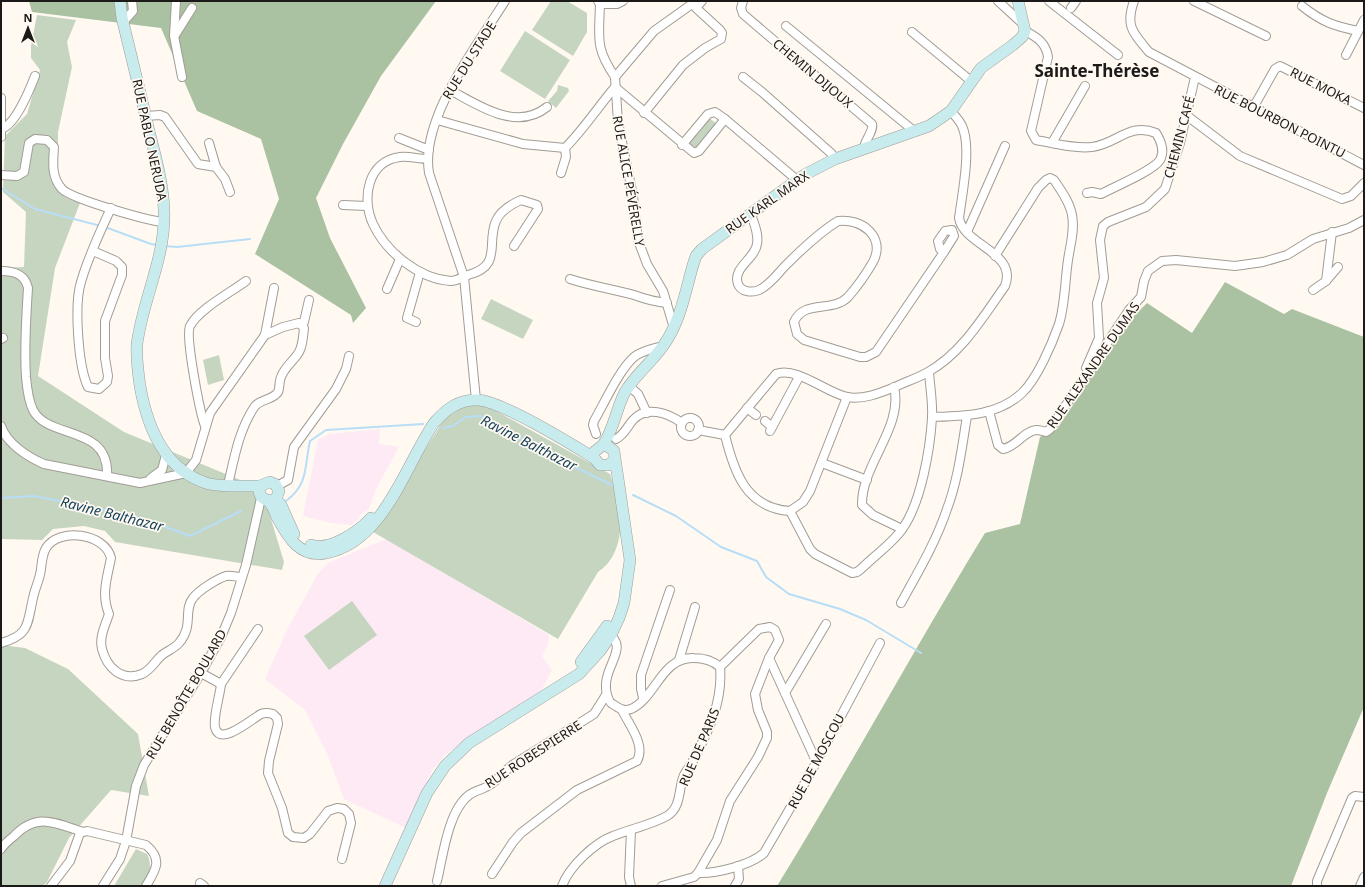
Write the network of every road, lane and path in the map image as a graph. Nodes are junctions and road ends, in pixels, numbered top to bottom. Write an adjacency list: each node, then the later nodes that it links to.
1 (120, 1): 18 (main road, RUE PABLO NERUDA)
2 (132, 1): 18 (street)
3 (176, 1): 23 (street)
4 (505, 1): 35 (street, RUE DU STADE)
5 (623, 1): 13 (street)
6 (702, 1): 14 (street)
7 (743, 1): 55 (street, CHEMIN DIJOUX)
8 (998, 1): 20 (street)
9 (1018, 1): 20 (main road)
10 (1049, 1): 25 (street)
11 (1134, 1): 31 (street)
12 (1194, 1): 24 (street)
13 (599, 3): 29 (street)
14 (692, 5): 29 (street); 41 (street)
15 (1302, 6): 21 (street)
16 (192, 8): 23 (street)
17 (1364, 20): 21 (street)
18 (123, 22): 43 (main road, RUE PABLO NERUDA)
19 (786, 26): 47 (street)
20 (1024, 27): 32 (main road, RUE KARL MARX); 51 (street)
21 (1358, 31): 26 (street)
22 (912, 32): 32 (street)
23 (174, 36): 28 (street)
24 (1266, 36)
25 (1118, 55)
26 (1346, 55)
27 (35, 76): 46 (street)
28 (182, 77)
29 (615, 77): 34 (street, RUE ALICE PÉVÉRELLY)
30 (743, 77): 58 (street)
31 (1196, 77): 38 (street, RUE BOURBON POINTU); 42 (street, CHEMIN CAFÉ)
32 (972, 81): 40 (main road, RUE KARL MARX)
33 (1085, 86): 51 (street)
34 (615, 87): 41 (street); 54 (street); 91 (street, RUE ALICE PÉVÉRELLY)
35 (450, 90): 37 (street); 45 (street, RUE DU STADE)
36 (1, 98): 46 (street)
37 (547, 107)
38 (1253, 108): 39 (street, RUE MOKA); 59 (street, RUE BOURBON POINTU)
39 (1364, 108)
40 (951, 112): 47 (main road, RUE KARL MARX); 73 (street)
41 (644, 113): 52 (street)
42 (1186, 115): 64 (street); 101 (street, CHEMIN CAFÉ)
43 (146, 116): 60 (street); 72 (main road, RUE PABLO NERUDA)
44 (725, 119): 52 (street); 52 (street); 63 (street)
45 (437, 120): 54 (street); 56 (street, RUE DU STADE)
46 (1, 129): 48 (street)
47 (914, 131): 55 (main road, RUE KARL MARX)
48 (1, 137)
49 (399, 138): 56 (street)
50 (209, 143): 60 (street)
51 (1052, 143): 66 (street)
52 (682, 145)
53 (1006, 146): 73 (street)
54 (565, 148): 61 (street)
55 (864, 149): 58 (main road, RUE KARL MARX)
56 (429, 150): 57 (street, RUE DU STADE)
57 (428, 159): 68 (street); 83 (street, RUE DU STADE)
58 (835, 159): 63 (main road, RUE KARL MARX)
59 (1364, 165)
60 (216, 167): 65 (street)
61 (561, 173)
62 (1, 175): 69 (street)
63 (797, 180): 70 (main road, RUE KARL MARX)
64 (1364, 183)
65 (230, 192)
66 (1087, 193)
67 (343, 205): 68 (street)
68 (367, 206): 79 (street)
69 (111, 208): 72 (street); 76 (street)
70 (751, 214): 77 (street); 94 (main road, RUE KARL MARX)
71 (1364, 220): 74 (street, RUE ALEXANDRE DUMAS)
72 (164, 222): 121 (main road, RUE PABLO NERUDA)
73 (967, 232): 78 (street)
74 (1332, 232): 86 (street); 101 (street, RUE ALEXANDRE DUMAS)
75 (514, 246): 83 (street)
76 (93, 251): 76 (street)
77 (944, 252): 77 (street)
78 (995, 256): 98 (street); 106 (street)
79 (400, 259): 82 (street); 88 (street)
80 (1338, 267): 86 (street)
81 (1, 271): 125 (street)
82 (420, 272): 83 (street); 92 (street)
83 (464, 276): 103 (street, RUE DU STADE)
84 (570, 279): 91 (street)
85 (246, 281): 115 (street)
86 (1326, 281): 89 (street)
87 (274, 288): 95 (street)
88 (387, 289)
89 (1313, 290)
90 (309, 300): 93 (street)
91 (667, 303): 94 (street, RUE ALICE PÉVÉRELLY)
92 (416, 322)
93 (302, 324): 95 (street); 128 (street)
94 (674, 328): 96 (main road, RUE KARL MARX)
95 (265, 335): 115 (street)
96 (663, 346): 100 (main road, RUE KARL MARX); 117 (street)
97 (349, 356): 130 (street)
98 (929, 372): 102 (street); 111 (street)
99 (799, 377): 104 (street); 105 (street); 112 (street)
100 (629, 386): 107 (street); 109 (main road, RUE KARL MARX)
101 (1077, 386): 106 (street, RUE ALEXANDRE DUMAS)
102 (894, 387): 104 (street); 126 (street)
103 (476, 397): 120 (main road); 131 (main road)
104 (847, 397): 123 (street)
105 (747, 408): 108 (street); 118 (street)
106 (989, 411): 110 (street)
107 (648, 413): 113 (street); 119 (street)
108 (756, 415)
109 (616, 416): 119 (main road); 120 (main road, RUE KARL MARX)
110 (967, 416): 111 (street); 136 (street)
111 (932, 417): 133 (street)
112 (765, 422)
113 (682, 423): 116 (street); 116 (street)
114 (1, 426): 125 (street)
115 (205, 426): 124 (street)
116 (698, 430): 118 (street)
117 (596, 434)
118 (725, 435): 132 (street)
119 (616, 439): 122 (main road)
120 (598, 451): 122 (main road); 122 (main road)
121 (166, 455): 124 (main road, RUE PABLO NERUDA); 127 (street)
122 (612, 459): 140 (main road)
123 (822, 463): 126 (street); 132 (street)
124 (186, 474): 127 (street); 128 (main road, RUE PABLO NERUDA)
125 (107, 476): 127 (street)
126 (867, 480): 133 (street)
127 (140, 482)
128 (228, 485): 129 (main road, RUE PABLO NERUDA)
129 (260, 486): 130 (main road); 131 (main road)
130 (277, 486): 131 (main road)
131 (268, 499): 134 (street, RUE BENOÎTE BOULARD)
132 (790, 511): 133 (street)
133 (902, 529)
134 (241, 577): 141 (street); 146 (street, RUE BENOÎTE BOULARD)
135 (670, 590): 150 (street)
136 (901, 602)
137 (695, 607): 144 (street)
138 (826, 624): 148 (street)
139 (258, 629): 147 (street)
140 (608, 633): 149 (street); 169 (main road)
141 (1, 643)
142 (880, 643): 154 (street, RUE DE MOSCOU)
143 (769, 658): 145 (street); 148 (street); 162 (street)
144 (679, 660): 145 (street); 150 (street)
145 (720, 667): 156 (street, RUE DE PARIS)
146 (200, 673): 147 (street); 158 (street, RUE BENOÎTE BOULARD)
147 (221, 684): 160 (street)
148 (785, 693): 154 (street)
149 (606, 695): 151 (street); 153 (street, RUE ROBESPIERRE)
150 (643, 698): 152 (street)
151 (611, 704): 152 (street); 153 (street, RUE ROBESPIERRE)
152 (622, 710): 163 (street)
153 (594, 714): 165 (street, RUE ROBESPIERRE)
154 (816, 762): 161 (street, RUE DE MOSCOU)
155 (1364, 797): 174 (street)
156 (631, 830): 170 (street, RUE DE PARIS); 171 (street)
157 (83, 832): 158 (street); 159 (street); 166 (street)
158 (126, 842): 167 (street, RUE BENOÎTE BOULARD); 168 (street)
159 (1, 849)
160 (342, 859)
161 (738, 866): 162 (street, RUE DE MOSCOU); 173 (street)
162 (698, 873): 172 (street)
163 (492, 874)
164 (1364, 877): 175 (street)
165 (437, 881)
166 (51, 886)
167 (103, 886)
168 (146, 886)
169 (385, 886)
170 (562, 886)
171 (631, 886)
172 (662, 886)
173 (735, 886)
174 (1317, 886)
175 (1360, 886)

